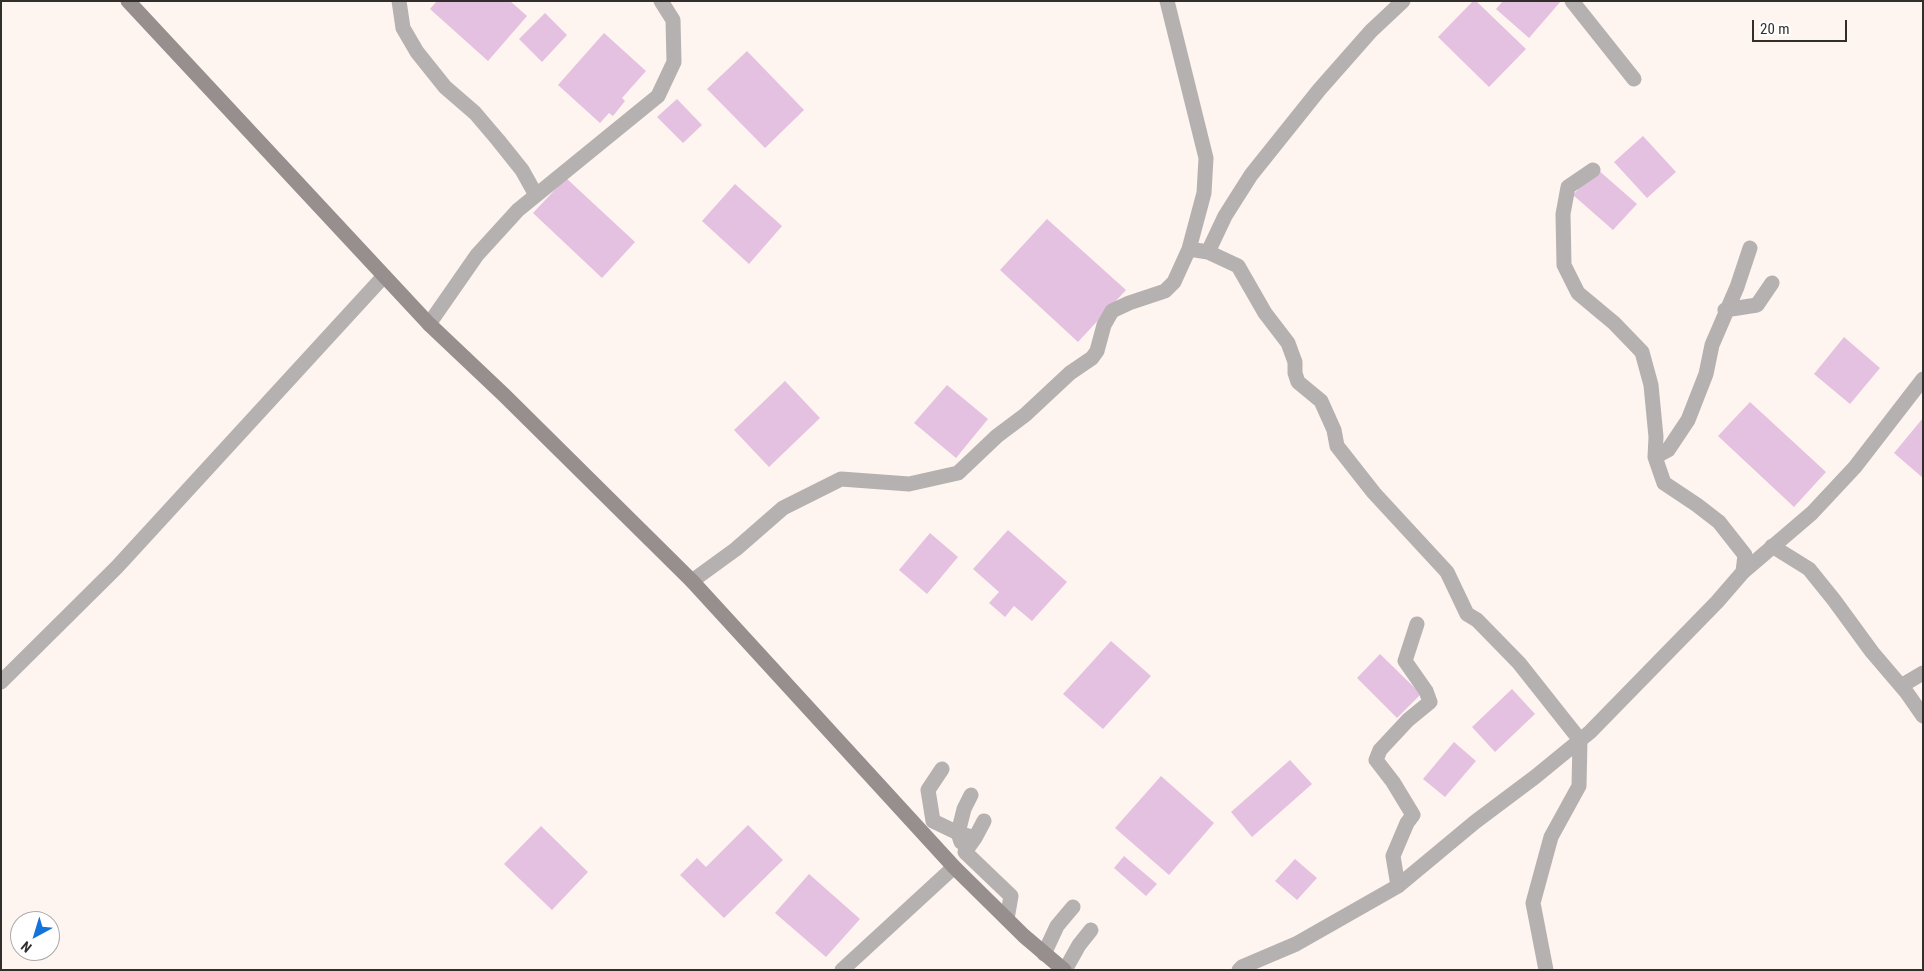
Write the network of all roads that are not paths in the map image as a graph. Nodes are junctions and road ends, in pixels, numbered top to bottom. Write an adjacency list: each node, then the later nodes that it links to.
1 (128, 1): 13 (street)
2 (400, 1): 9 (street)
3 (661, 1): 9 (street)
4 (1167, 1): 11 (street)
5 (1403, 1): 12 (street)
6 (1572, 1): 7 (street)
7 (1634, 79)
8 (1593, 170): 18 (street)
9 (536, 195): 16 (street)
10 (1750, 248): 15 (street)
11 (1189, 249): 12 (street); 21 (street)
12 (1208, 252): 27 (street)
13 (384, 276): 16 (street); 24 (street)
14 (1772, 283): 15 (street)
15 (1725, 310): 18 (street)
16 (429, 324): 21 (street)
17 (1923, 379): 19 (street)
18 (1655, 457): 20 (street)
19 (1772, 546): 20 (street); 25 (street)
20 (1743, 572): 27 (street)
21 (692, 581): 34 (street)
22 (1417, 624): 35 (street)
23 (1923, 673): 25 (street)
24 (1, 682)
25 (1901, 686): 26 (street)
26 (1923, 716)
27 (1580, 740): 35 (street); 43 (street)
28 (942, 769): 31 (street)
29 (971, 796): 31 (street)
30 (984, 821): 32 (street)
31 (958, 834): 32 (street); 33 (street)
32 (975, 838): 33 (street)
33 (964, 852): 37 (street)
34 (954, 867): 37 (street); 40 (street)
35 (1398, 886): 42 (street)
36 (1073, 906): 39 (street)
37 (1007, 919): 39 (street)
38 (1091, 930): 41 (street)
39 (1044, 954): 41 (street)
40 (842, 970)
41 (1065, 970)
42 (1239, 970)
43 (1546, 970)

